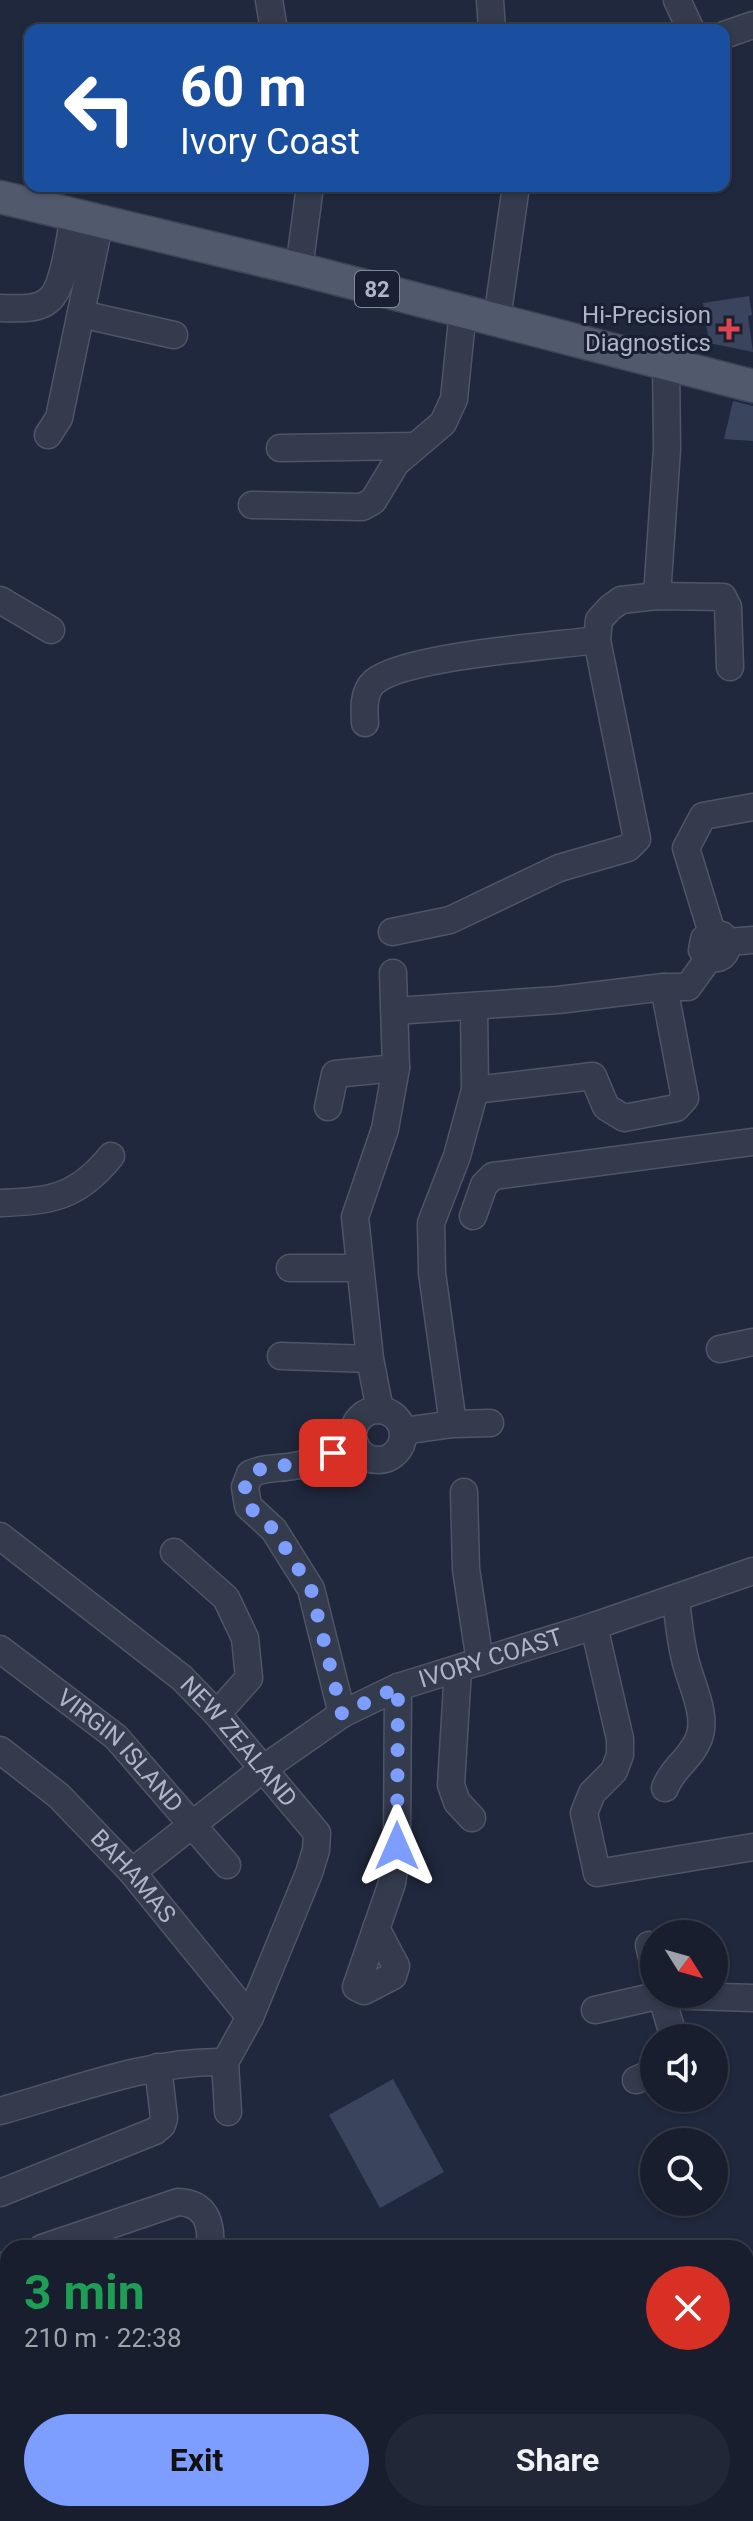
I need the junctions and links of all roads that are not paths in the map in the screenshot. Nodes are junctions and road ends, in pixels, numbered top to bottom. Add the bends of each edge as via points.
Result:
1 (269, 0) edge
2 (490, 0) edge
3 (677, 0) edge
4 (273, 24) edge
5 (492, 24) edge
6 (688, 24) edge
7 (753, 25) edge
8 (730, 33) edge
9 (309, 192) edge
10 (515, 192) edge
11 (0, 197) edge
12 (87, 218) junction
13 (299, 269) junction
14 (0, 308) edge
15 (463, 310) junction
16 (81, 314) junction
17 (497, 319) junction
18 (174, 335) dead end
19 (666, 363) junction
20 (753, 386) edge
21 (48, 435) dead end
22 (415, 446) junction
23 (280, 448) dead end
24 (252, 505) dead end
25 (657, 596) junction
26 (0, 600) edge
27 (51, 630) dead end
28 (597, 640) junction
29 (730, 667) dead end
30 (365, 723) dead end
31 (753, 807) edge
32 (392, 932) dead end
33 (726, 943) edge
34 (393, 973) dead end
35 (664, 987) junction
36 (474, 1007) junction
37 (395, 1011) junction
38 (396, 1068) junction
39 (475, 1090) junction
40 (328, 1107) dead end
41 (753, 1142) edge
42 (111, 1156) dead end
43 (0, 1203) edge
44 (473, 1216) dead end
45 (290, 1268) dead end
46 (359, 1268) junction
47 (753, 1342) edge
48 (720, 1349) dead end
49 (281, 1356) dead end
50 (370, 1359) junction
51 (380, 1410) junction
52 (490, 1423) dead end
53 (453, 1424) junction
54 (403, 1431) junction
55 (355, 1444) junction
56 (464, 1492) dead end
57 (0, 1536) edge
58 (174, 1552) dead end
59 (753, 1571) edge
60 (676, 1598) junction
61 (594, 1626) junction
62 (0, 1649) edge
63 (469, 1666) junction
64 (398, 1687) junction
65 (217, 1714) junction
66 (342, 1714) junction
67 (0, 1750) edge
68 (263, 1769) junction
69 (665, 1788) dead end
70 (472, 1818) dead end
71 (194, 1825) junction
72 (753, 1847) edge
73 (227, 1865) dead end
74 (132, 1872) junction
75 (376, 1928) dead end
76 (728, 1997) edge
77 (753, 1998) edge
78 (640, 1999) edge
79 (595, 2010) dead end
80 (250, 2017) junction
81 (225, 2062) junction
82 (158, 2067) junction
83 (0, 2111) edge
84 (228, 2112) dead end
85 (0, 2193) edge
86 (73, 2240) edge
87 (211, 2240) edge

1 - 4 street
2 - 5 street
3 - 6 street
7 - 8 street
9 - 13 street
10 - 17 street
11 - 12 main road, 82
12 - 13 main road, 82
12 - 14 street via 50,300 28,309
12 - 16 street
13 - 15 main road, 82
15 - 17 main road, 82
15 - 22 street via 454,399 443,423
16 - 18 street
16 - 21 street via 59,418
17 - 19 main road, 82
19 - 20 main road, 82
19 - 25 street via 667,449
22 - 23 street
22 - 24 street via 396,463 373,501 362,507
25 - 28 street via 621,600 610,608 599,620
25 - 29 street via 723,597
26 - 27 street
28 - 30 street via 426,662 394,671 368,691
28 - 32 street via 637,839 628,848 559,868 450,920
31 - 33 street via 703,816 686,848
33 - 35 street via 688,987
34 - 37 street
35 - 36 street
35 - 39 street via 685,1098 676,1108 624,1118 606,1107 593,1076
36 - 37 street
36 - 39 street
37 - 38 street
38 - 40 street via 335,1074
38 - 46 street via 385,1129 355,1217
39 - 53 street via 431,1223 432,1273
41 - 44 street via 493,1176 484,1185
42 - 43 street via 87,1182 52,1200
45 - 46 street
46 - 50 street
47 - 48 street
49 - 50 street
50 - 51 street
51 - 54 street via 396,1417
51 - 55 street via 358,1420
52 - 53 street
53 - 54 street
54 - 55 street via 400,1448 389,1458 372,1460
55 - 66 street via 312,1462 263,1468 250,1474 245,1487 248,1506 274,1530 311,1589
56 - 63 street
57 - 65 street, NEW ZEALAND via 182,1678
58 - 65 street via 226,1598 245,1638 249,1678
59 - 60 street, IVORY COAST
60 - 61 street, IVORY COAST
60 - 69 street via 701,1717 700,1736
61 - 63 street, IVORY COAST
61 - 72 street via 620,1739 614,1771 592,1793 584,1813 597,1873
62 - 71 street, VIRGIN ISLAND via 116,1737
63 - 64 street, IVORY COAST
63 - 70 street via 451,1785 457,1802
64 - 66 street, IVORY COAST
64 - 75 street via 397,1846 392,1883
65 - 68 street, NEW ZEALAND
66 - 68 street, IVORY COAST
67 - 74 street, BAHAMAS via 59,1796
68 - 71 street, IVORY COAST
68 - 80 street, NEW ZEALAND via 317,1833 309,1873
71 - 73 street, VIRGIN ISLAND
71 - 74 street, IVORY COAST
74 - 80 street, BAHAMAS
76 - 77 street
78 - 79 street
80 - 81 street
81 - 82 street
81 - 84 street
82 - 83 street
82 - 85 street via 164,2118 155,2131
86 - 87 street via 178,2202 193,2202 202,2209

